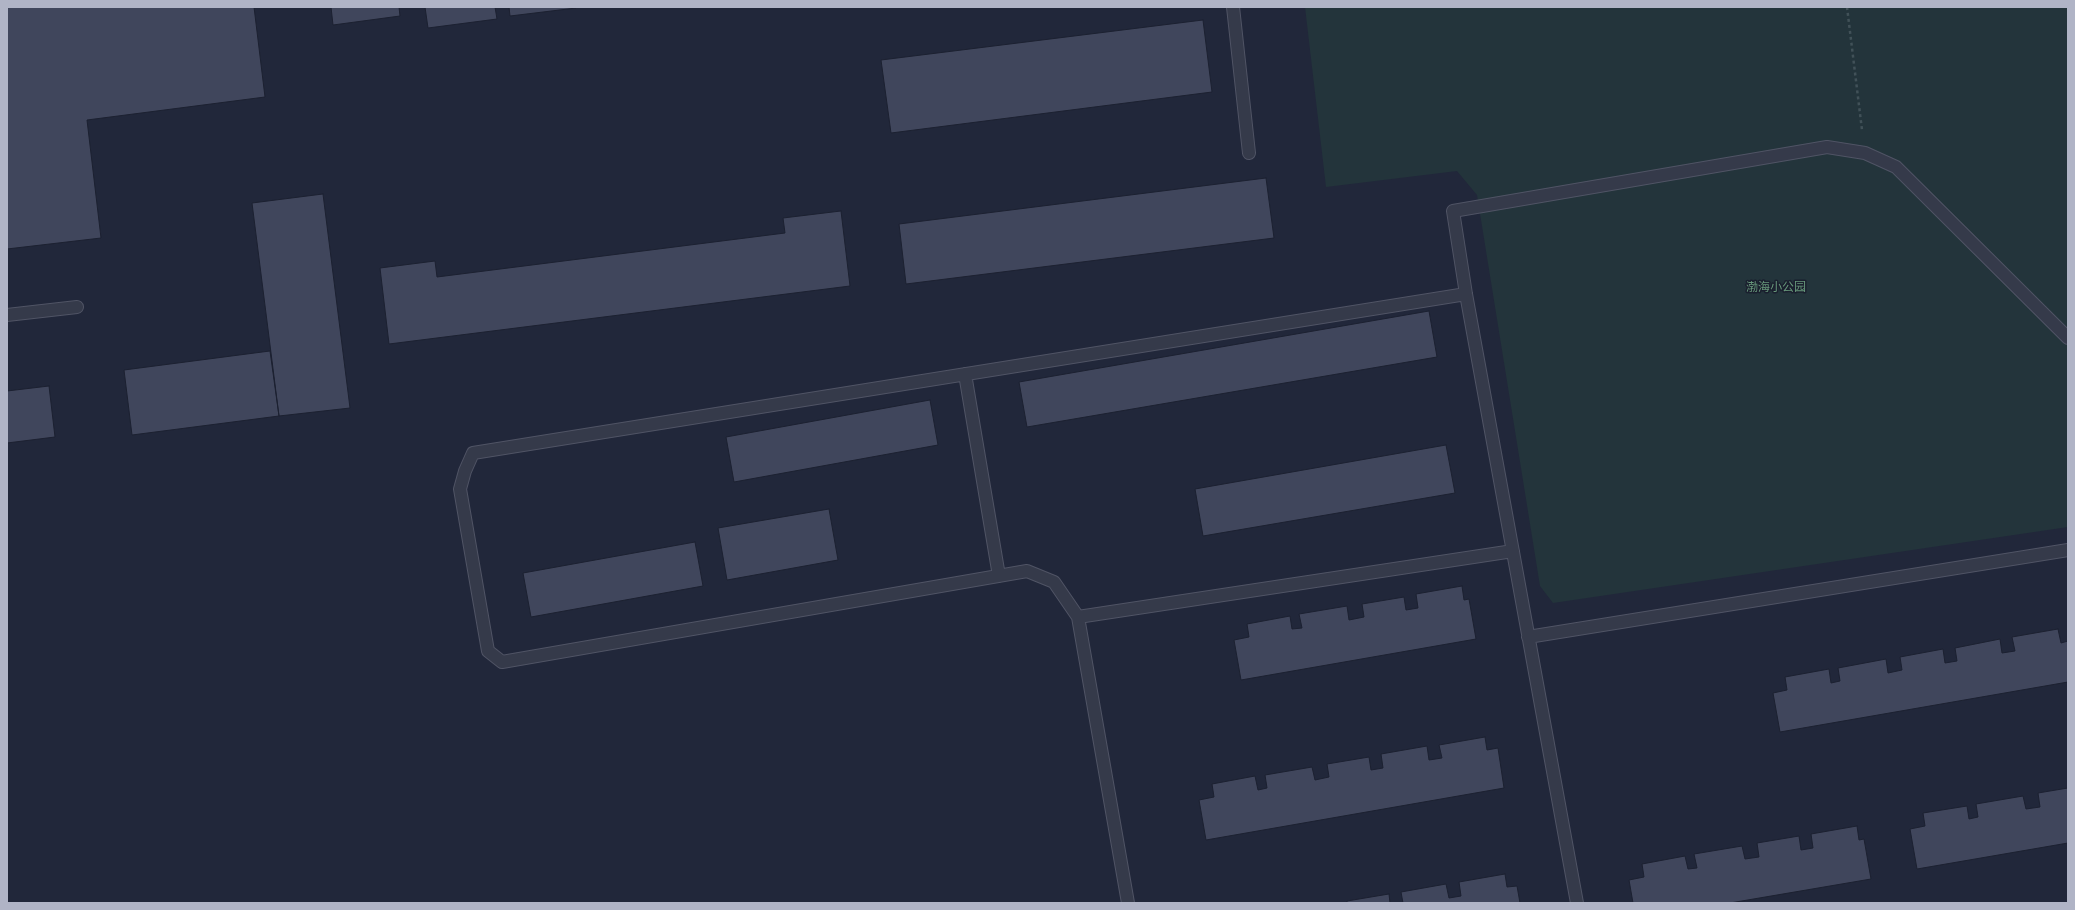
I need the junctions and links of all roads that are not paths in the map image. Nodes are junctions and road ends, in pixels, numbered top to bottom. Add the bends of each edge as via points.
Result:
1 (1233, 7) edge
2 (1249, 153) dead end
3 (1466, 294) junction
4 (77, 307) dead end
5 (7, 315) edge
6 (2068, 338) edge
7 (965, 374) junction
8 (2068, 550) edge
9 (1512, 551) junction
10 (999, 576) junction
11 (1078, 617) junction
12 (1528, 637) junction
13 (1128, 903) edge
14 (1577, 903) edge

1 - 2 lane
3 - 6 lane via 1453,210 1827,147 1865,153 1896,167
3 - 7 lane
3 - 9 lane
4 - 5 lane
7 - 10 lane
7 - 10 lane via 473,453 460,489 488,651 502,662
8 - 12 lane
9 - 11 lane
9 - 12 lane
10 - 11 lane via 1027,571 1054,582
11 - 13 lane
12 - 14 lane

